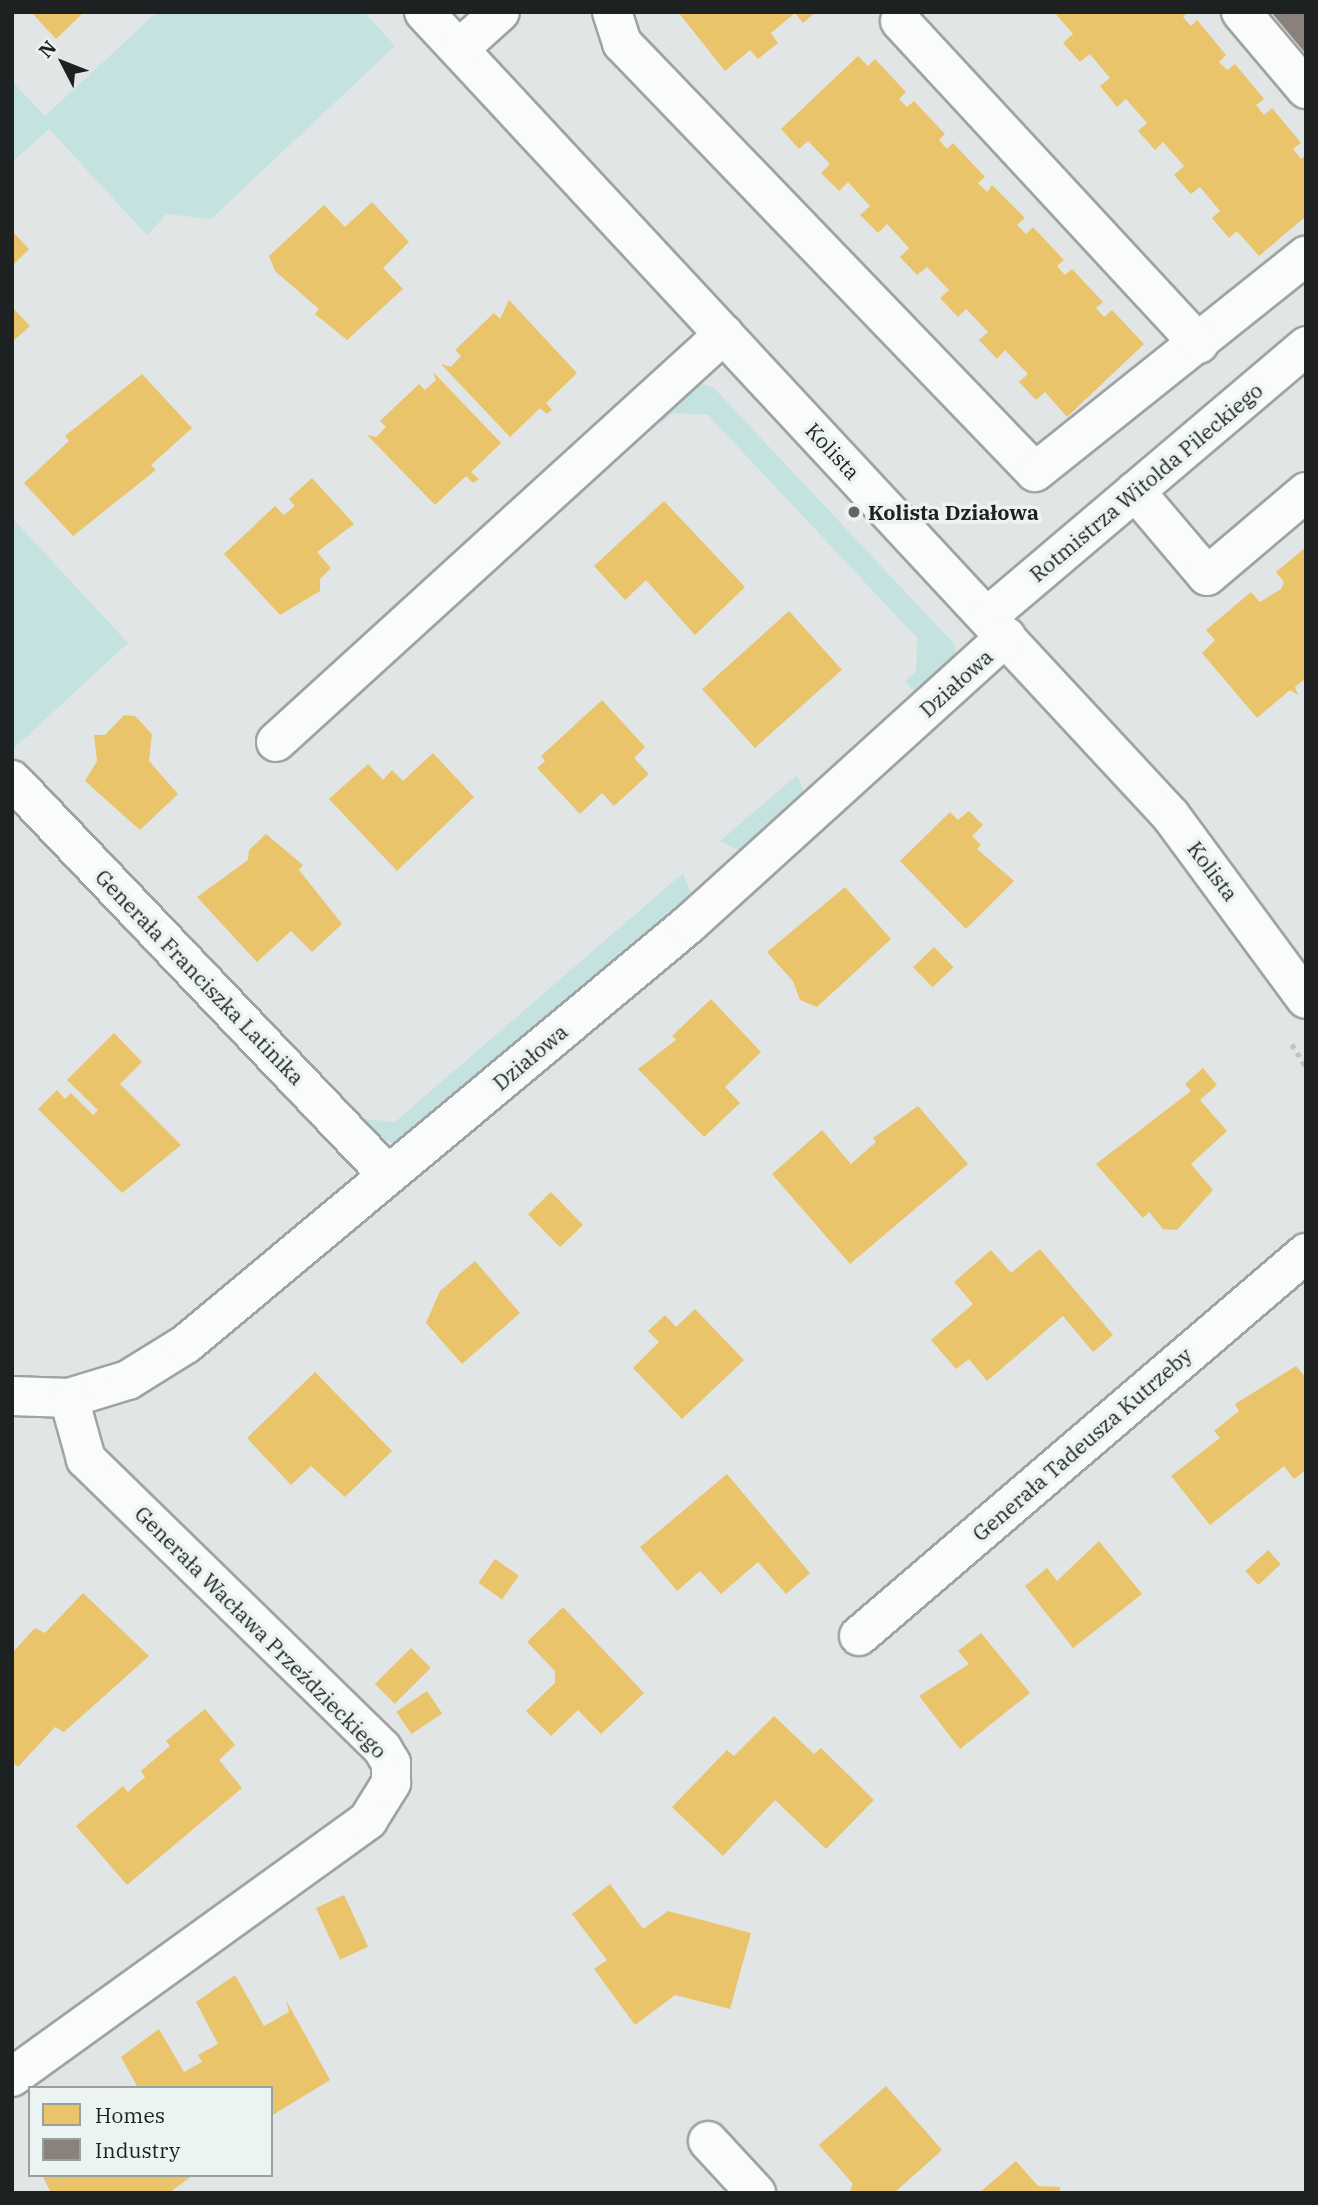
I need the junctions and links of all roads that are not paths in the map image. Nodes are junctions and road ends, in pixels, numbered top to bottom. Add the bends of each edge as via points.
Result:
1 (424, 12) edge
2 (500, 12) edge
3 (612, 12) edge
4 (1241, 12) edge
5 (900, 21) dead end
6 (459, 49) junction
7 (1306, 89) edge
8 (1306, 256) edge
9 (724, 334) junction
10 (1199, 344) junction
11 (1306, 346) edge
12 (1135, 491) junction
13 (1306, 492) edge
14 (996, 627) junction
15 (276, 743) dead end
16 (12, 779) edge
17 (1306, 999) edge
18 (388, 1175) junction
19 (1306, 1253) edge
20 (12, 1396) edge
21 (69, 1398) junction
22 (859, 1636) dead end
23 (12, 2077) edge
24 (708, 2141) dead end
25 (756, 2193) edge

1 - 6 street, Kolista
2 - 6 street
3 - 10 street via 622,43 1035,472
4 - 7 street
5 - 10 street
6 - 9 street, Kolista
8 - 10 street
9 - 14 street, Kolista
9 - 15 street
11 - 12 street, Rotmistrza Witolda Pileckiego
12 - 13 street via 1207,576
12 - 14 street, Rotmistrza Witolda Pileckiego
14 - 17 street, Kolista via 1171,816
14 - 18 street, Działowa via 689,924
16 - 18 street, Generała Franciszka Latinika
18 - 21 street, Działowa via 186,1344 128,1380
19 - 22 street, Generała Tadeusza Kutrzeby
20 - 21 street, Działowa
21 - 23 street, Generała Wacława Przeździeckiego via 86,1459 382,1748 391,1763 391,1783 368,1820
24 - 25 street

